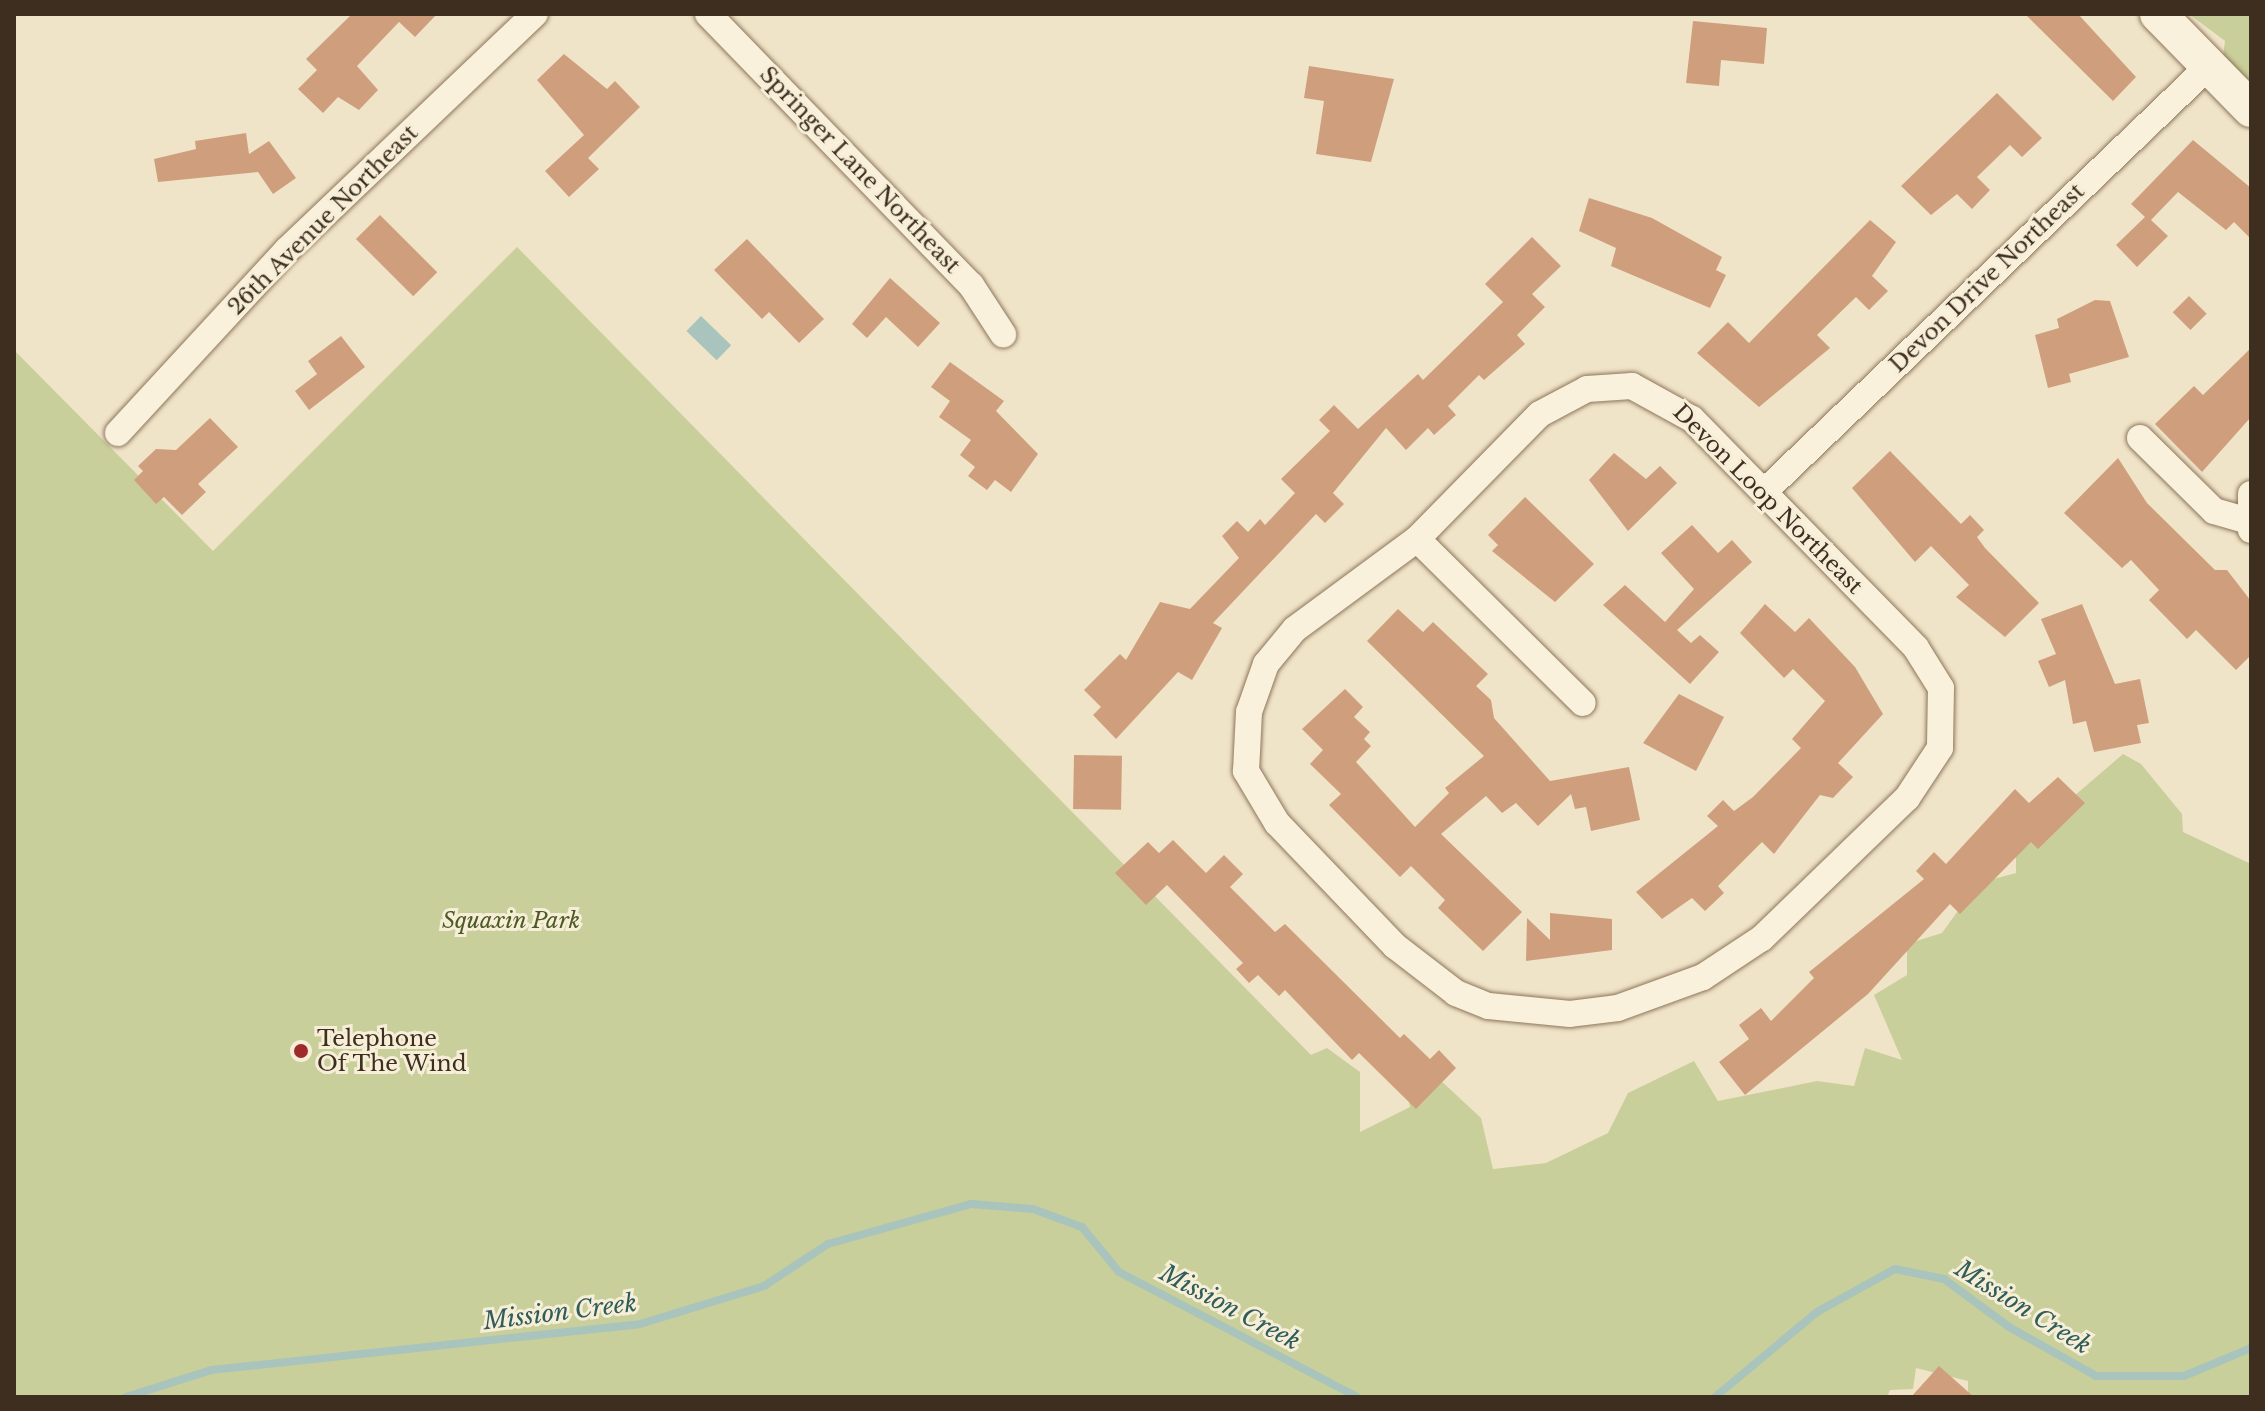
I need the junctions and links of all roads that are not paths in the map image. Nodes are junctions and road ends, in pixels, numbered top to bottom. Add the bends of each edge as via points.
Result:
1 (535, 14) edge
2 (708, 14) edge
3 (2158, 14) edge
4 (2209, 66) junction
5 (2251, 109) edge
6 (1003, 334) dead end
7 (118, 433) dead end
8 (2140, 438) dead end
9 (1765, 491) junction
10 (2251, 494) edge
11 (2250, 525) edge
12 (1417, 539) junction
13 (1583, 703) dead end

1 - 7 street, 26th Avenue Northeast via 287,250
2 - 6 street, Springer Lane Northeast via 971,285
3 - 4 street
4 - 5 street
4 - 9 street, Devon Drive Northeast
8 - 11 street via 2214,511
9 - 12 street, Devon Loop Northeast via 1672,403 1632,386 1587,389 1540,414
9 - 12 street, Devon Loop Northeast via 1931,669 1944,707 1940,748 1907,798 1762,938 1662,995 1582,1013 1488,1006 1426,972 1296,846 1246,771 1249,712 1266,664 1295,629
10 - 11 street
12 - 13 street

